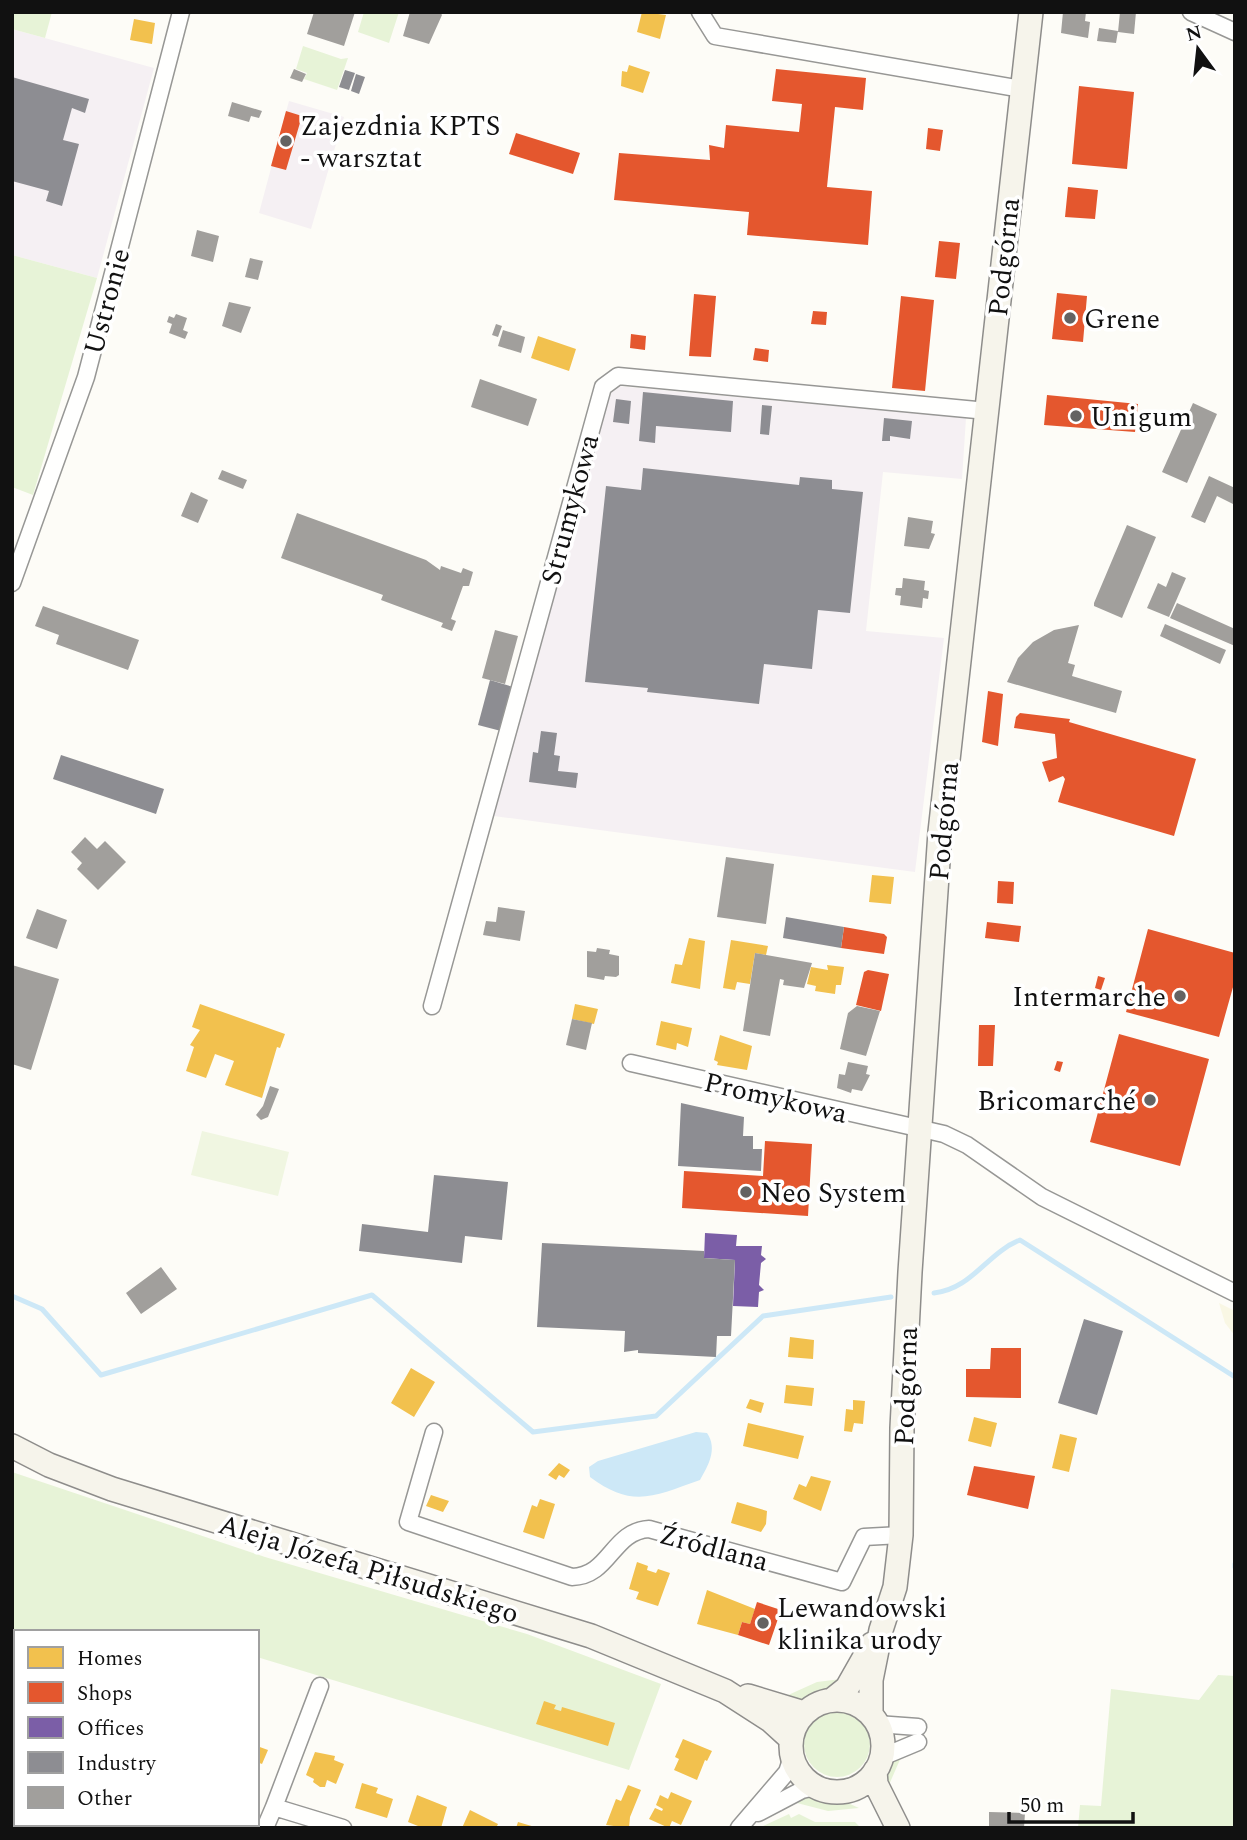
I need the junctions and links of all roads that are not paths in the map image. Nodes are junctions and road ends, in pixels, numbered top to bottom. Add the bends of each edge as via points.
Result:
1 (181, 12) edge
2 (699, 12) edge
3 (1031, 12) edge
4 (1191, 12) edge
5 (1235, 33) edge
6 (1021, 89) junction
7 (987, 411) junction
8 (12, 583) edge
9 (432, 1006) dead end
10 (631, 1063) dead end
11 (922, 1130) junction
12 (1235, 1293) edge
13 (434, 1432) dead end
14 (12, 1446) edge
15 (901, 1535) junction
16 (881, 1630) junction
17 (320, 1686) dead end
18 (725, 1691) junction
19 (832, 1700) junction
20 (804, 1713) junction
21 (874, 1720) junction
22 (791, 1748) junction
23 (878, 1764) junction
24 (815, 1787) junction
25 (845, 1791) junction
26 (274, 1807) junction
27 (743, 1824) edge
28 (265, 1828) edge
29 (343, 1828) edge
30 (881, 1828) edge
31 (898, 1828) edge

1 - 8 street, Ustronie via 86,377
2 - 6 street via 715,36
3 - 6 main road, Podgórna
4 - 5 street
6 - 7 main road, Podgórna
7 - 9 street, Strumykowa via 618,376 603,387
7 - 11 main road, Podgórna via 940,832
10 - 11 street, Promykowa
11 - 12 street, Promykowa via 967,1145 1042,1197
11 - 15 main road, Podgórna via 902,1428
13 - 15 street, Źródlana via 408,1522 572,1577 592,1574 623,1538 649,1529 842,1583 864,1537
14 - 18 main road, Aleja Józefa Piłsudskiego via 112,1489 591,1636
15 - 16 main road, Podgórna via 895,1587
16 - 19 main road, Podgórna via 847,1688
16 - 21 main road, Podgórna via 870,1689
17 - 26 street
18 - 20 main road, Aleja Józefa Piłsudskiego
18 - 22 main road, Aleja Józefa Piłsudskiego via 770,1720
19 - 20 main road
19 - 21 main road via 853,1703
20 - 22 main road
21 - 23 main road via 881,1735
21 - 23 street via 918,1735
22 - 24 main road via 800,1774
22 - 27 street via 787,1772
23 - 25 main road via 864,1783
23 - 31 main road via 876,1784
24 - 25 main road
24 - 27 street
25 - 30 main road via 860,1798
26 - 28 street
26 - 29 street

